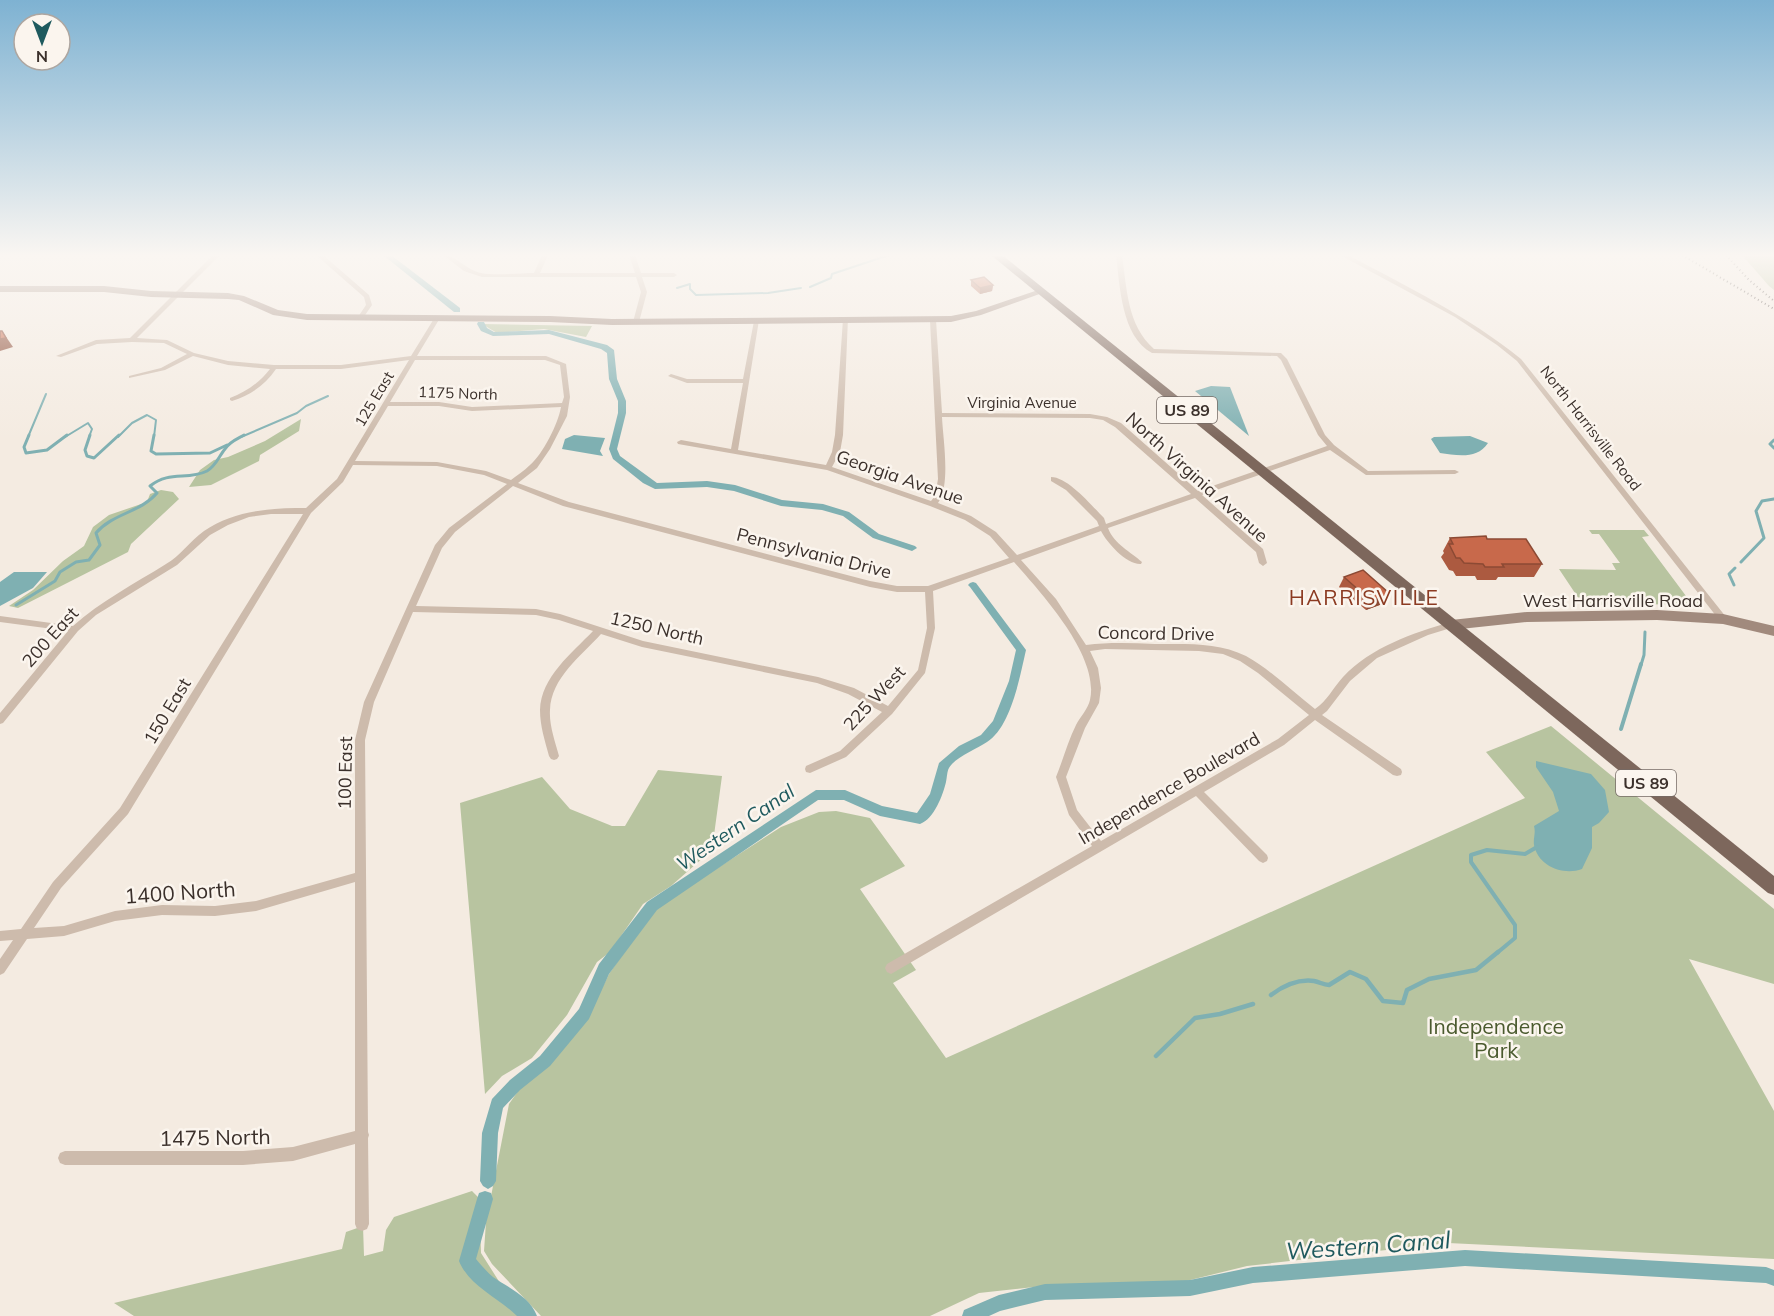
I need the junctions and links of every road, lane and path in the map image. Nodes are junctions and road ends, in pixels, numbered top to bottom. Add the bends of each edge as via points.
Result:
1 (156, 316) edge
2 (319, 316) edge
3 (638, 316) edge
4 (966, 316) edge
5 (1071, 316) edge
6 (1131, 316) edge
7 (1457, 316) edge
8 (361, 317) joint
9 (437, 318) junction
10 (846, 319) junction
11 (933, 320) junction
12 (757, 321) junction
13 (636, 322) junction
14 (132, 340) junction
15 (192, 354) junction
16 (59, 356) dead end
17 (414, 357) junction
18 (274, 368) junction
19 (671, 376) dead end
20 (131, 377) dead end
21 (746, 381) junction
22 (232, 399) dead end
23 (386, 404) junction
24 (565, 405) junction
25 (938, 415) junction
26 (1105, 418) joint
27 (681, 442) dead end
28 (1331, 447) junction
29 (734, 450) junction
30 (351, 463) junction
31 (828, 468) junction
32 (1262, 471) junction
33 (1455, 472) dead end
34 (1054, 479) dead end
35 (514, 483) junction
36 (1197, 494) junction
37 (933, 504) junction
38 (308, 511) junction
39 (1104, 528) junction
40 (1017, 559) junction
41 (1138, 562) dead end
42 (1263, 563) dead end
43 (929, 589) junction
44 (411, 609) junction
45 (0, 619) edge
46 (1723, 619) junction
47 (1451, 625) junction
48 (75, 629) junction
49 (1774, 631) edge
50 (598, 632) junction
51 (1084, 649) junction
52 (889, 711) junction
53 (1315, 715) junction
54 (0, 720) edge
55 (554, 756) dead end
56 (810, 769) dead end
57 (1397, 771) dead end
58 (1197, 791) junction
59 (1099, 847) junction
60 (1263, 858) dead end
61 (361, 876) junction
62 (1774, 887) edge
63 (21, 935) junction
64 (0, 936) edge
65 (891, 968) dead end
66 (0, 969) edge
67 (363, 1135) junction
68 (65, 1158) dead end
69 (362, 1224) dead end

1 - 14 street
2 - 8 street
3 - 13 street
4 - 11 street
5 - 32 main road, US 89
6 - 28 street via 1142,342 1157,353 1279,354
7 - 46 street, North Harrisville Road via 1519,360
8 - 9 street
9 - 13 street
9 - 17 street, 125 East
10 - 11 street
10 - 12 street
10 - 31 street via 839,435
11 - 25 street
12 - 13 street
12 - 21 street
14 - 15 street via 165,341
14 - 16 street via 96,342
15 - 18 street
15 - 20 street via 163,369
17 - 18 street via 340,367
17 - 23 street, 125 East
17 - 24 street, 100 East via 546,357 563,364
18 - 22 street via 259,387
19 - 21 street via 687,381
21 - 29 street
23 - 24 street, 1175 North via 439,404 472,409
23 - 30 street, 125 East
24 - 35 street, 100 East via 546,449
25 - 26 street, Virginia Avenue
25 - 37 street via 942,486
26 - 36 street, North Virginia Avenue
27 - 29 street, Georgia Avenue
28 - 32 street
28 - 33 street via 1366,473
29 - 31 street, Georgia Avenue
30 - 35 street, Pennsylvania Drive via 437,464 486,473
30 - 38 street, 150 East via 340,480
31 - 37 street, Georgia Avenue
32 - 36 street, Pennsylvania Drive
32 - 47 main road, US 89
34 - 39 street via 1069,488 1101,520
35 - 43 street, Pennsylvania Drive via 566,504 870,584
35 - 44 street, 100 East via 452,530 438,548
36 - 39 street, Pennsylvania Drive
36 - 42 street, North Virginia Avenue via 1260,551
37 - 40 street, Georgia Avenue via 968,518 993,534
38 - 48 street, 200 East via 271,511 225,523 207,533 174,563 93,613
38 - 63 street, 150 East via 124,811 57,885
39 - 40 street, Pennsylvania Drive
39 - 41 street via 1128,557
40 - 43 street, Pennsylvania Drive
40 - 51 street, Georgia Avenue via 1053,601
43 - 52 street, 225 West via 931,628 922,670
44 - 50 street, 1250 North via 536,612
44 - 61 street, 100 East via 369,702 360,740
45 - 48 street
46 - 47 street, West Harrisville Road via 1633,615
46 - 49 street, West Harrisville Road
47 - 53 street, Independence Boulevard via 1374,657 1347,679
47 - 62 main road, US 89
48 - 54 street, 200 East
50 - 52 street, 1250 North via 818,680 851,691
50 - 55 street via 558,677 549,693 545,710
51 - 53 street, Concord Drive via 1117,646 1224,651 1261,671
51 - 59 street, Georgia Avenue via 1093,668 1094,703 1080,727 1062,777 1072,813
52 - 56 street, 225 West via 843,754
53 - 57 street, Concord Drive
53 - 58 street, Independence Boulevard via 1281,742
58 - 59 street, Independence Boulevard
58 - 60 street
59 - 65 street, Independence Boulevard
61 - 63 street, 1400 North via 256,906 215,911 162,910 115,916 64,931
61 - 67 street, 100 East
63 - 64 street, 1400 North
63 - 66 street, 150 East
67 - 68 street, 1475 North via 293,1154 243,1158
67 - 69 street, 100 East

